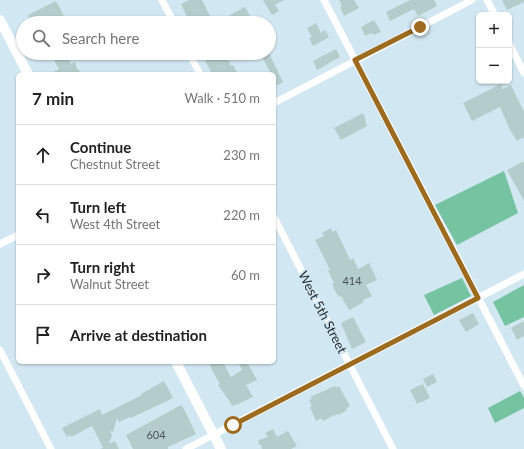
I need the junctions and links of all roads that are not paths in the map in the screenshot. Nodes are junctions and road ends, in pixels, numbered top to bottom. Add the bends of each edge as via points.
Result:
1 (162, 0) edge
2 (324, 0) edge
3 (472, 0) edge
4 (487, 0) edge
5 (493, 12) edge
6 (170, 16) edge
7 (0, 20) edge
8 (512, 48) edge
9 (16, 51) edge
10 (21, 60) edge
11 (193, 60) edge
12 (355, 60) junction
13 (27, 72) edge
14 (199, 72) edge
15 (524, 73) edge
16 (276, 102) edge
17 (276, 221) edge
18 (16, 236) edge
19 (0, 244) edge
20 (524, 274) edge
21 (478, 298) junction
22 (0, 350) edge
23 (177, 364) edge
24 (350, 364) junction
25 (524, 386) edge
26 (213, 434) junction
27 (51, 449) edge
28 (186, 449) edge
29 (221, 449) edge
30 (393, 449) edge

1 - 6 street
2 - 12 street
3 - 12 street
4 - 5 street
7 - 9 main road
8 - 15 street
10 - 13 main road
11 - 14 street
12 - 16 street
12 - 21 street
17 - 24 street, West 5th Street
18 - 19 street
20 - 21 street
21 - 24 street
21 - 25 street
22 - 27 street
23 - 26 main road
24 - 26 street
24 - 30 street, West 5th Street
26 - 28 street
26 - 29 main road

